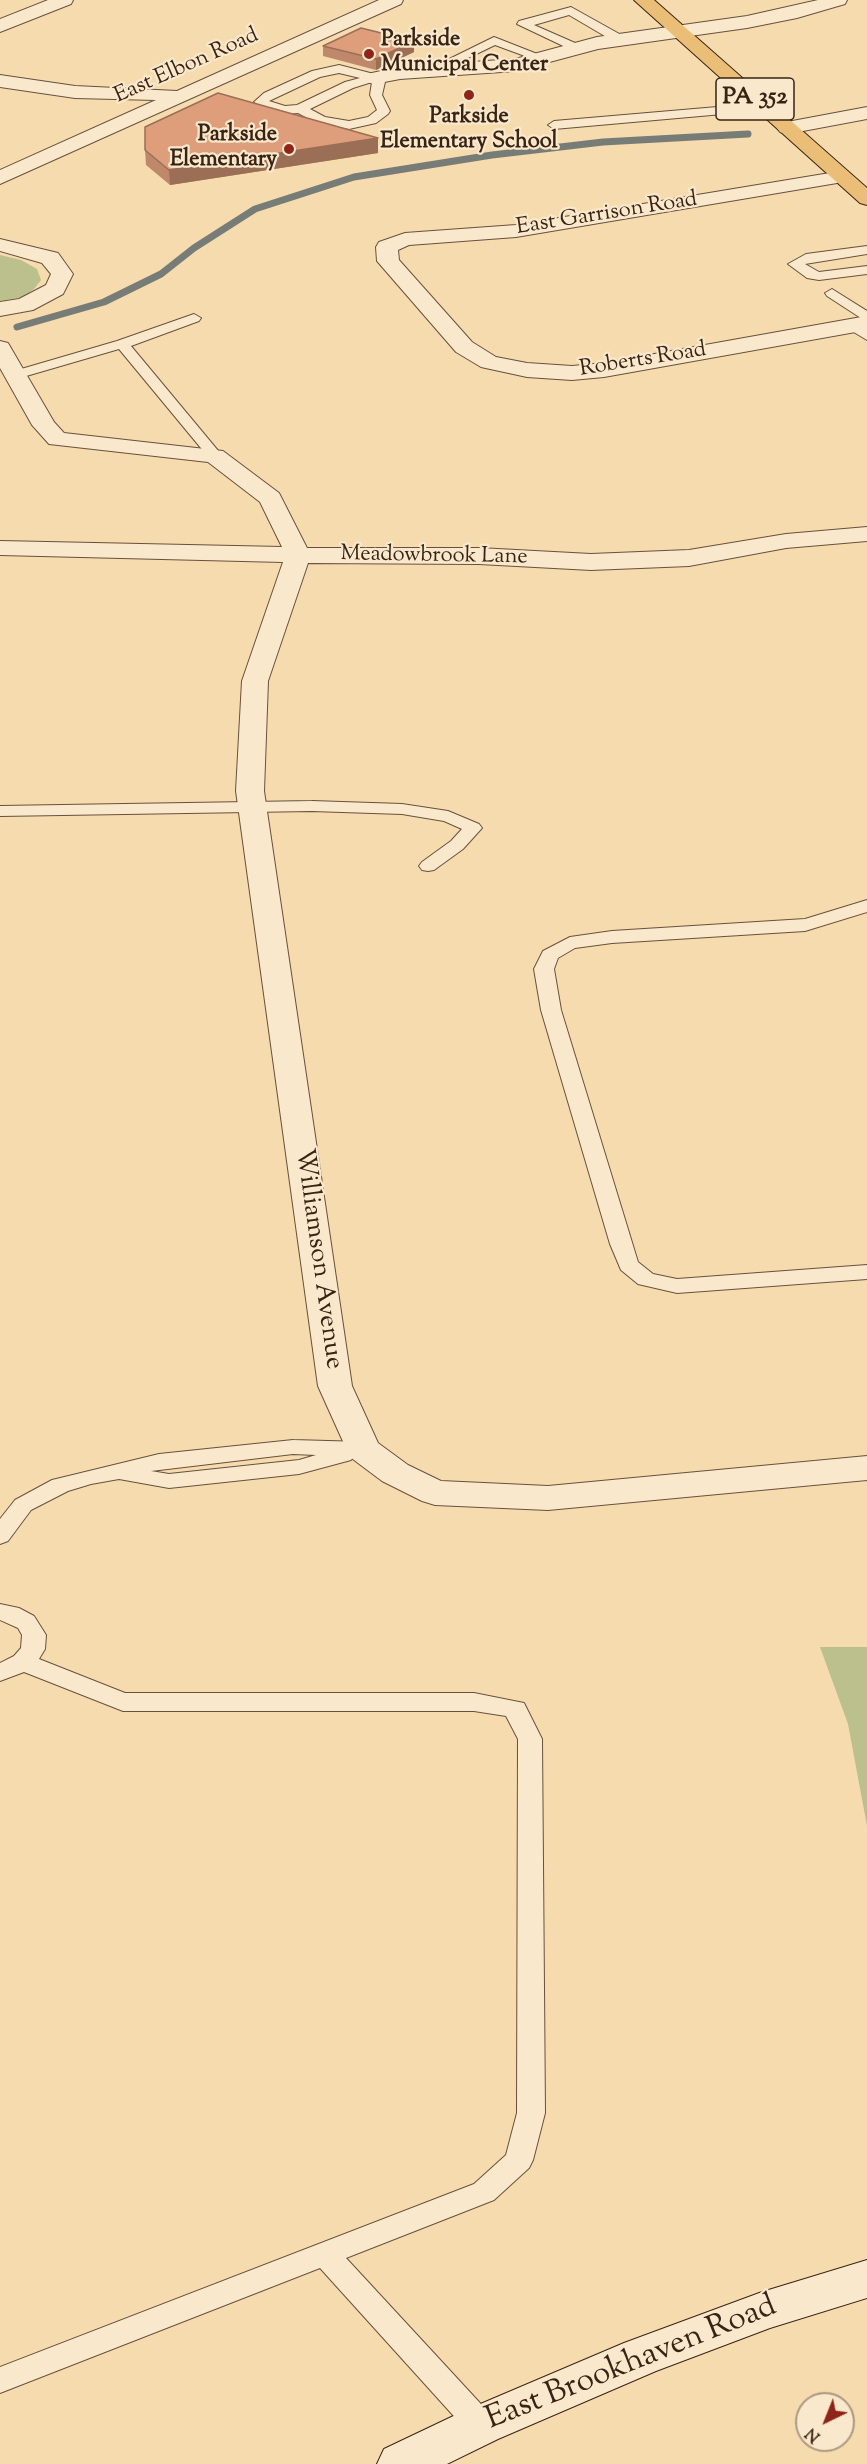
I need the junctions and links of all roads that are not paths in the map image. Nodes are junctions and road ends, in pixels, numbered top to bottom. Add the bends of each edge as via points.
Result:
1 (63, 0) edge
2 (394, 0) edge
3 (643, 0) edge
4 (838, 0) edge
5 (0, 26) edge
6 (678, 30) junction
7 (619, 39) junction
8 (578, 49) junction
9 (544, 59) junction
10 (434, 70) junction
11 (374, 78) junction
12 (0, 81) edge
13 (182, 95) junction
14 (764, 107) junction
15 (300, 109) junction
16 (867, 113) edge
17 (554, 125) dead end
18 (787, 128) junction
19 (842, 177) junction
20 (0, 178) edge
21 (867, 199) edge
22 (0, 244) edge
23 (867, 250) edge
24 (388, 261) joint
25 (867, 270) edge
26 (832, 293) dead end
27 (0, 309) edge
28 (195, 318) dead end
29 (863, 325) edge
30 (122, 344) junction
31 (0, 348) edge
32 (16, 375) junction
33 (215, 456) junction
34 (867, 534) edge
35 (0, 548) edge
36 (298, 555) junction
37 (252, 808) junction
38 (0, 811) edge
39 (428, 866) dead end
40 (867, 906) edge
41 (867, 1272) edge
42 (363, 1449) junction
43 (867, 1468) edge
44 (0, 1536) edge
45 (0, 1612) edge
46 (12, 1668) edge
47 (325, 2254) junction
48 (867, 2279) edge
49 (0, 2380) edge
50 (481, 2425) junction
51 (401, 2464) edge

1 - 5 street
2 - 13 street, East Elbon Road
3 - 6 main road, PA 352
4 - 6 street via 786,14
6 - 7 street
6 - 14 main road, PA 352
7 - 8 street
7 - 8 lane via 571,11 523,24
8 - 9 street
9 - 10 street via 492,68
9 - 10 lane via 494,41
10 - 11 street
11 - 15 lane
11 - 15 lane via 379,82 376,95 384,111 372,120 338,124
11 - 15 lane via 339,69 325,71 260,102 285,110
12 - 13 street via 75,92
13 - 20 street, East Elbon Road
14 - 17 lane
14 - 18 main road, PA 352
16 - 18 street
18 - 19 main road, PA 352
19 - 21 main road, PA 352
19 - 24 street, East Garrison Road via 516,231 405,239 387,247
22 - 27 street via 50,258 62,274 55,289 25,305
23 - 25 lane via 806,258 795,264 819,276
24 - 29 street, Roberts Road via 464,347 489,362 527,370 604,370
26 - 29 lane
28 - 30 lane
30 - 32 lane
30 - 33 lane
31 - 32 street
32 - 33 street via 57,439
33 - 36 street via 270,498
34 - 36 street, Meadowbrook Lane via 689,558 591,562 479,556
35 - 36 street, Meadowbrook Lane
36 - 37 street, Williamson Avenue via 255,681
37 - 38 lane
37 - 39 lane via 402,809 448,816 473,828 458,845
37 - 42 street, Williamson Avenue via 335,1386
40 - 41 lane via 805,925 570,943 550,955 544,969 551,1010 629,1265 646,1279 677,1286
42 - 43 street, Williamson Avenue via 395,1473 435,1493 548,1498
42 - 44 lane via 299,1467 169,1481 119,1472 60,1485 23,1505
45 - 46 lane via 26,1622 34,1635 33,1649
46 - 47 lane via 123,1702 474,1702 515,1709 530,1739 531,2113 519,2160 484,2192
47 - 49 lane
47 - 50 lane
48 - 50 street, East Brookhaven Road via 762,2311
50 - 51 street, East Brookhaven Road

